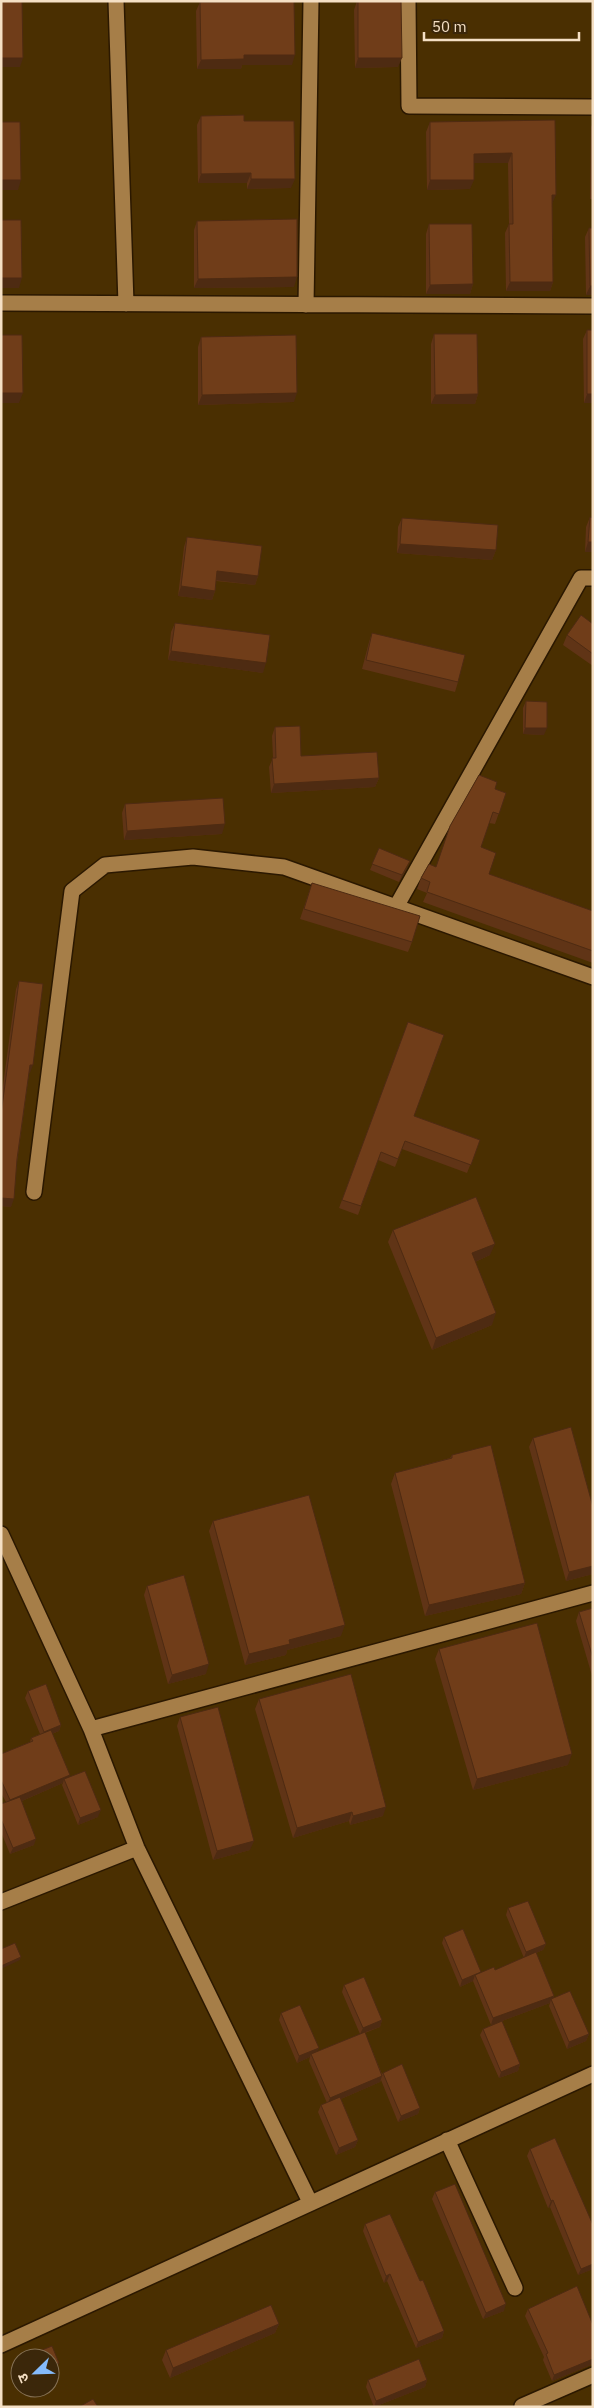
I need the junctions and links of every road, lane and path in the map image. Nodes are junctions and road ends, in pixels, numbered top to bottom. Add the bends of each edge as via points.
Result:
1 (116, 1) edge
2 (311, 1) edge
3 (408, 1) edge
4 (593, 107) edge
5 (1, 304) edge
6 (126, 304) junction
7 (306, 305) junction
8 (593, 306) edge
9 (593, 578) edge
10 (396, 907) junction
11 (593, 977) edge
12 (34, 1192) dead end
13 (1, 1534) edge
14 (593, 1593) edge
15 (91, 1729) junction
16 (136, 1848) junction
17 (1, 1902) edge
18 (593, 2074) edge
19 (447, 2140) junction
20 (310, 2202) junction
21 (515, 2288) dead end
22 (1, 2346) edge
23 (593, 2375) edge
24 (522, 2406) edge

1 - 6 street
2 - 7 street
3 - 4 street via 409,106
5 - 6 street
6 - 7 street
7 - 8 street
9 - 10 street via 581,578
10 - 11 street
10 - 12 street via 284,868 193,857 105,865 72,892
13 - 15 street
14 - 15 street
15 - 16 street
16 - 17 street
16 - 20 street
18 - 19 street
19 - 20 street
19 - 21 street
20 - 22 street
23 - 24 street

